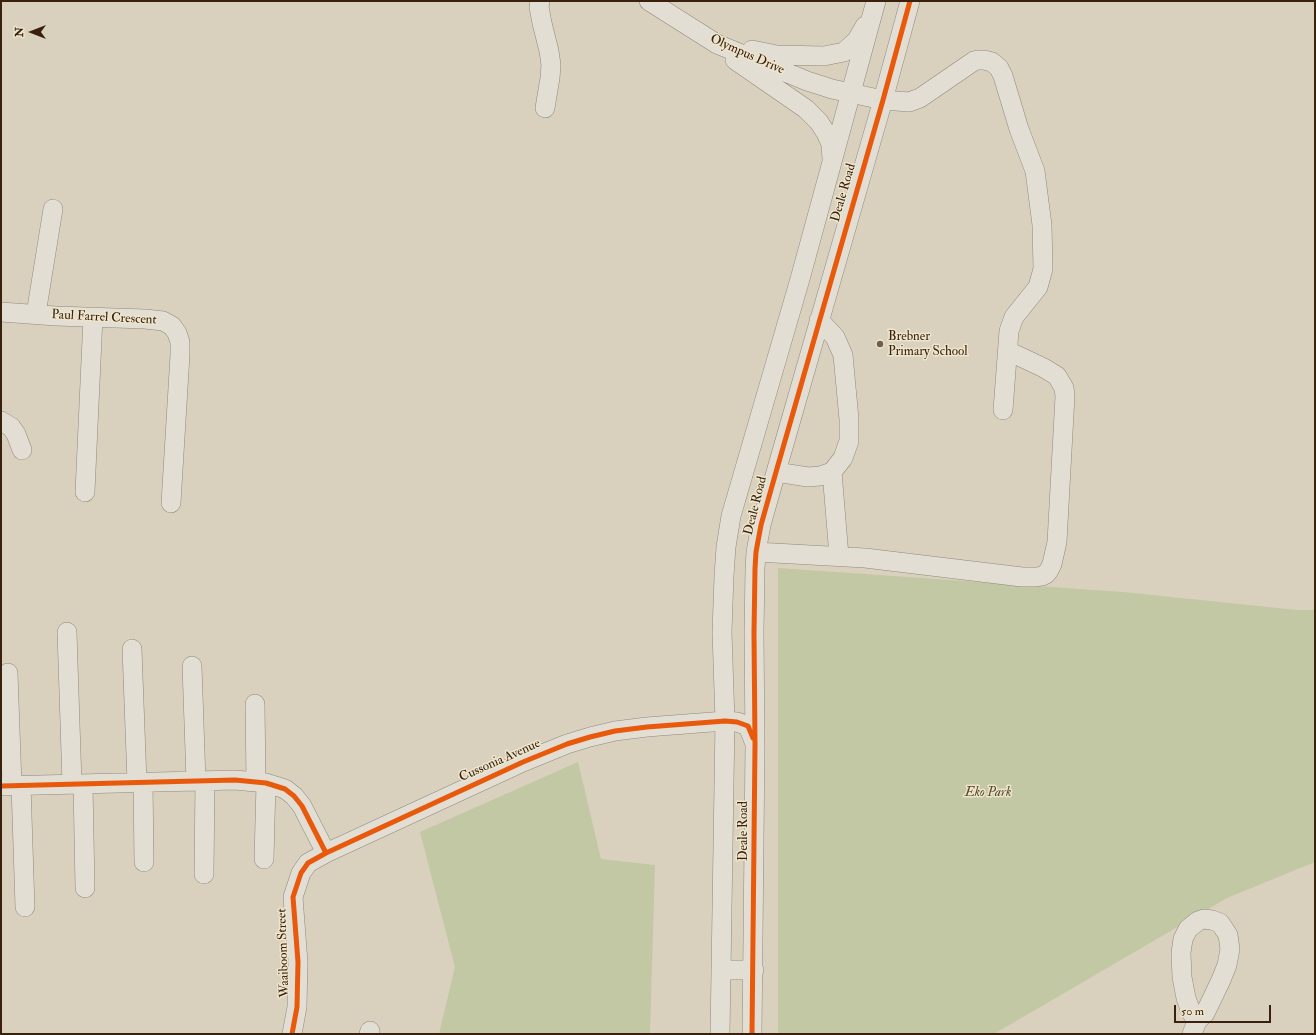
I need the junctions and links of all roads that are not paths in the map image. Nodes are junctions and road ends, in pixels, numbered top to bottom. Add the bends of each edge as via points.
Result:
1 (540, 1) edge
2 (649, 1) edge
3 (910, 1) edge
4 (875, 5) edge
5 (717, 44) junction
6 (852, 93) junction
7 (883, 100) junction
8 (545, 108) dead end
9 (821, 205) junction
10 (53, 209) dead end
11 (1, 312) edge
12 (36, 314) junction
13 (93, 317) junction
14 (819, 320) junction
15 (1008, 351) junction
16 (770, 382) junction
17 (800, 388) junction
18 (1003, 410) dead end
19 (1, 421) edge
20 (22, 450) dead end
21 (776, 472) junction
22 (832, 472) junction
23 (85, 492) dead end
24 (171, 503) dead end
25 (756, 552) junction
26 (839, 556) junction
27 (67, 632) dead end
28 (132, 649) dead end
29 (192, 666) dead end
30 (8, 673) dead end
31 (755, 680) junction
32 (255, 704) dead end
33 (725, 721) junction
34 (756, 745) junction
35 (200, 781) junction
36 (140, 782) junction
37 (261, 782) junction
38 (78, 784) junction
39 (11, 785) edge
40 (326, 853) junction
41 (264, 859) dead end
42 (144, 862) dead end
43 (301, 873) joint
44 (204, 874) dead end
45 (85, 888) dead end
46 (25, 907) dead end
47 (722, 970) junction
48 (754, 970) junction
49 (1195, 1027) edge
50 (292, 1034) edge
51 (720, 1034) edge
52 (752, 1034) edge

1 - 8 street via 539,7 551,65
2 - 5 street, Olympus Drive
3 - 7 street, Deale Road
4 - 5 street via 857,40 844,52 824,56 777,55
4 - 6 street, Deale Road
5 - 6 street, Olympus Drive via 807,81
5 - 9 street via 746,68 806,109 819,122 831,144 832,159
6 - 7 street, Olympus Drive
6 - 9 street, Deale Road
7 - 14 street, Deale Road
7 - 15 street, Olympus Drive via 909,102 920,98 978,60 992,62 1003,76 1035,171 1044,269 1038,287 1014,317 1009,331
9 - 16 street, Deale Road
10 - 12 street
11 - 12 street, Paul Farrel Crescent
12 - 13 street, Paul Farrel Crescent
13 - 23 street
13 - 24 street, Paul Farrel Crescent via 162,321 172,326 177,333 180,355
14 - 17 street, Deale Road
14 - 22 street via 838,343 843,355 846,381 848,441 843,458
15 - 18 street, Olympus Drive
15 - 26 street via 1057,376 1064,388 1057,542 1049,570 1042,576 1022,577
16 - 17 street
16 - 33 street, Deale Road via 731,516 726,547 722,632
17 - 21 street, Deale Road
19 - 20 street via 11,427
21 - 22 street via 808,477
21 - 25 street, Deale Road
22 - 26 street
25 - 26 street
25 - 31 street, Deale Road
27 - 38 street
28 - 36 street
29 - 35 street
30 - 39 street
31 - 33 street via 743,704
31 - 34 street, Deale Road
32 - 37 street
33 - 34 street, Cussonia Avenue via 748,726
33 - 40 street, Cussonia Avenue via 615,731 567,744
33 - 47 street, Deale Road
34 - 48 street, Deale Road
35 - 36 street
35 - 37 street
35 - 44 street
36 - 38 street
36 - 42 street
37 - 40 street via 285,789 294,796 302,806
37 - 41 street
38 - 39 street
38 - 45 street
39 - 46 street
40 - 43 street, Cussonia Avenue via 308,863
43 - 50 street, Waaiboom Street via 293,897 298,962 297,1007
47 - 48 street
47 - 51 street, Deale Road
48 - 52 street, Deale Road
49 - 49 street via 1221,980 1230,949 1228,935 1220,923 1204,919 1188,929 1181,953 1182,977

